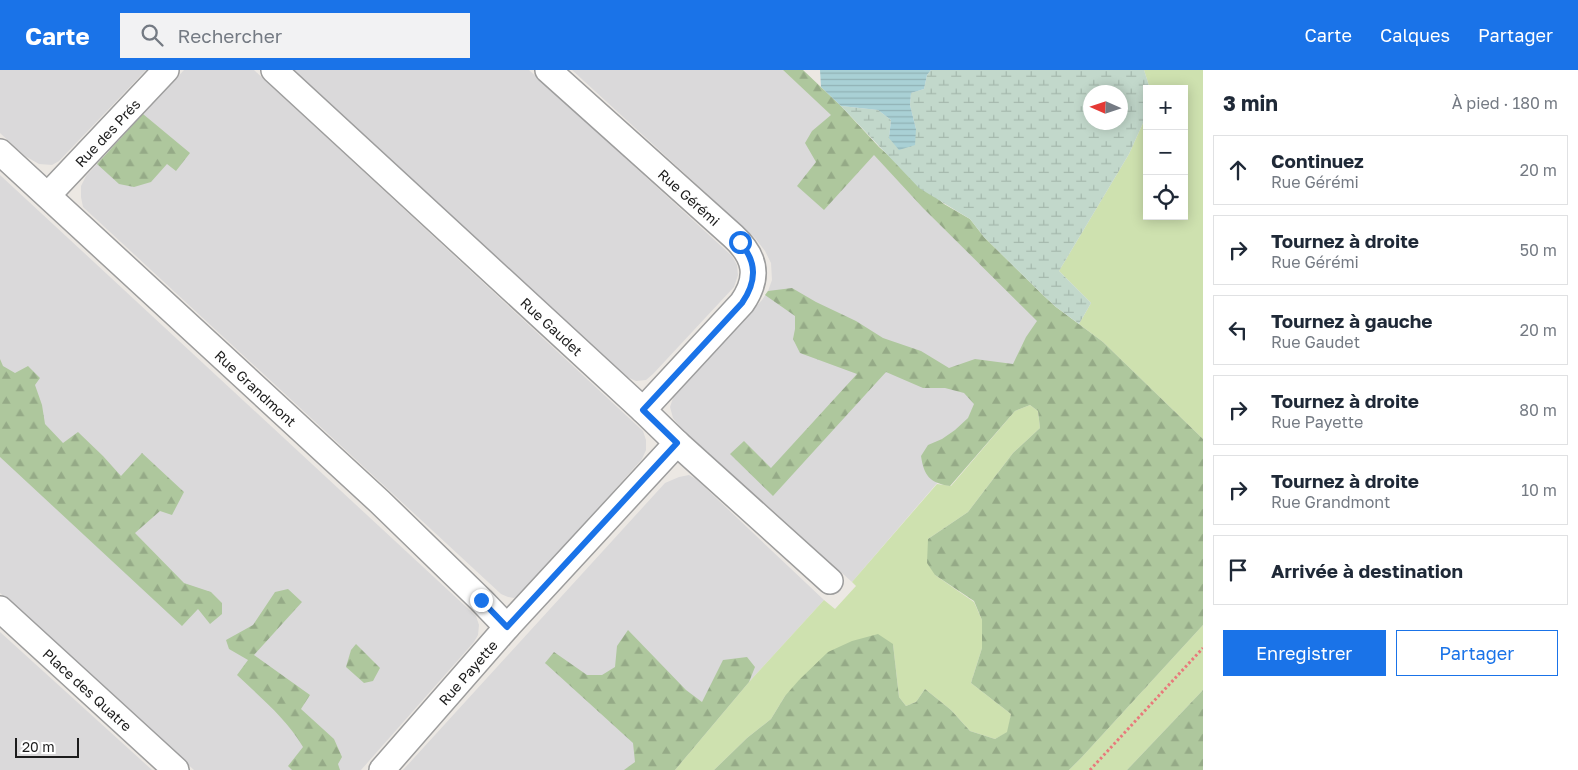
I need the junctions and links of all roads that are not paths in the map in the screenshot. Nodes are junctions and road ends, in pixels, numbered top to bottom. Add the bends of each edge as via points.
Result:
1 (166, 70) edge
2 (274, 70) edge
3 (548, 70) edge
4 (0, 152) edge
5 (48, 195) junction
6 (643, 410) junction
7 (677, 443) junction
8 (830, 581) dead end
9 (0, 609) edge
10 (507, 627) junction
11 (176, 770) edge
12 (382, 770) edge

1 - 5 street, Rue des Prés
2 - 6 street, Rue Gaudet
3 - 6 street, Rue Gérémi via 734,236 752,261 752,282 742,303
4 - 5 street, Rue Grandmont
5 - 10 street, Rue Grandmont via 380,502
6 - 7 street, Rue Gaudet
7 - 8 street, Rue Gaudet
7 - 10 street, Rue Payette
9 - 11 street, Place des Quatre
10 - 12 street, Rue Payette

